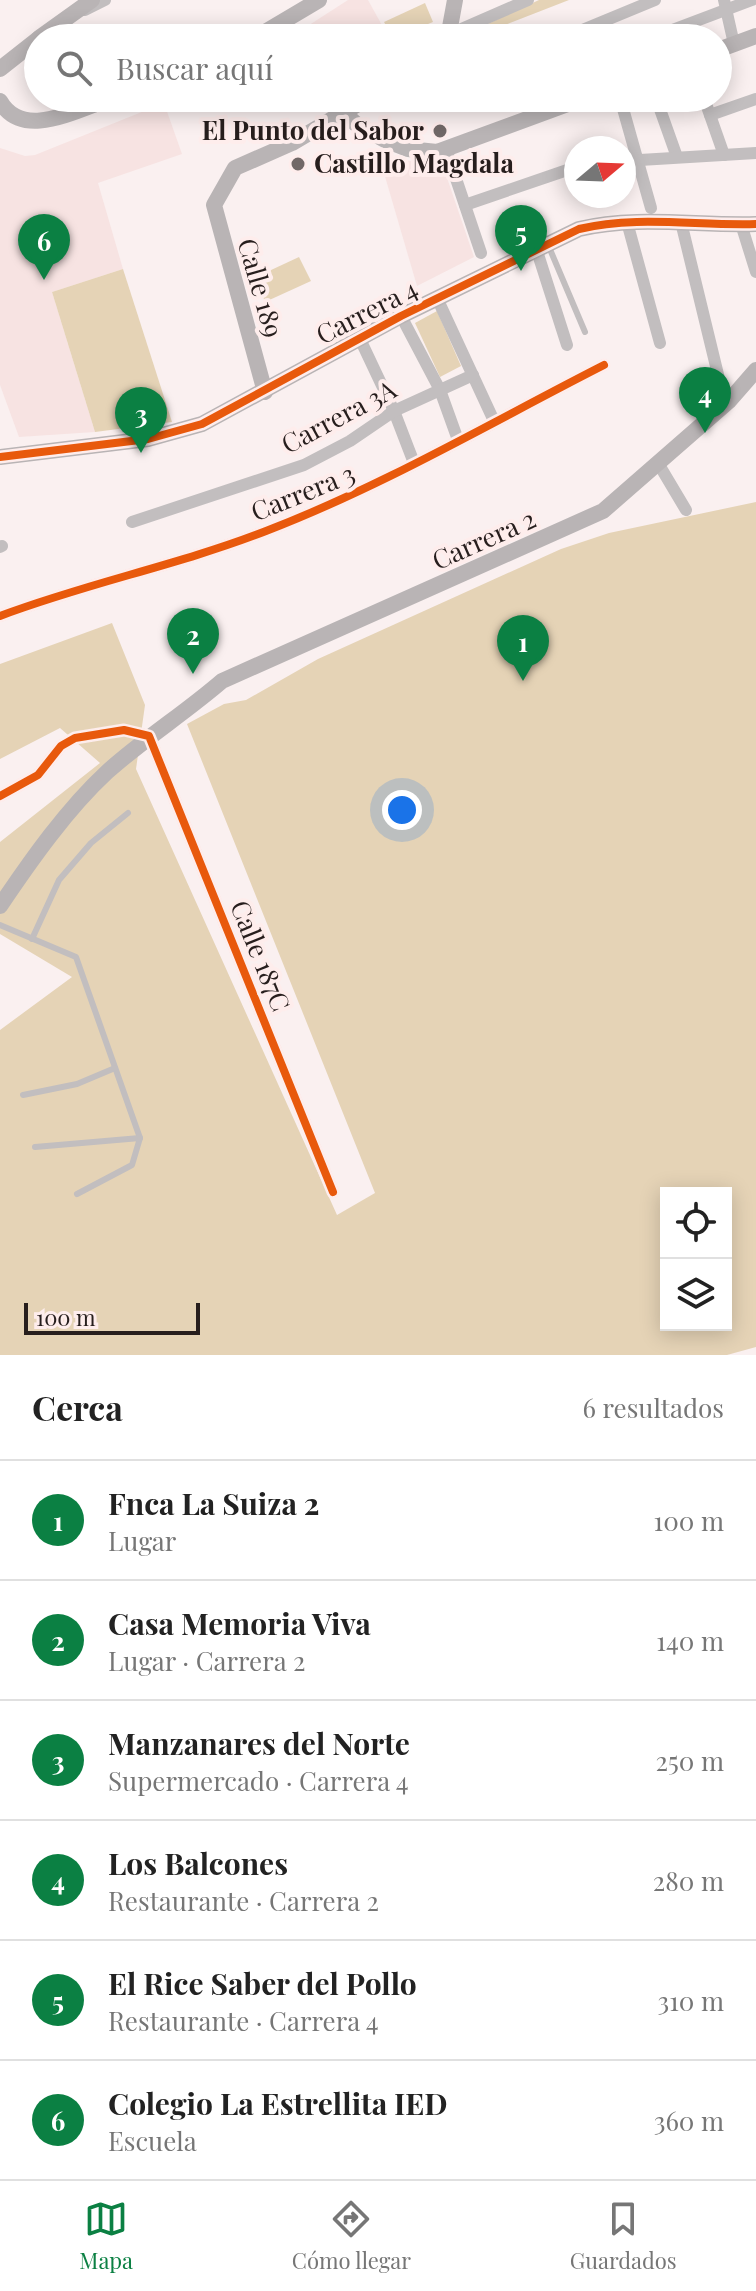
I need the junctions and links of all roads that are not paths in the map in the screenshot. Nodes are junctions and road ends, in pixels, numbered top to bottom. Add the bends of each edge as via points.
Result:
1 (92, 0) edge
2 (105, 0) edge
3 (319, 0) edge
4 (455, 0) edge
5 (528, 0) edge
6 (655, 0) edge
7 (752, 0) edge
8 (726, 5) edge
9 (60, 23) joint
10 (279, 24) edge
11 (451, 24) edge
12 (475, 24) edge
13 (597, 24) edge
14 (683, 24) edge
15 (756, 36) edge
16 (732, 45) edge
17 (24, 50) edge
18 (7, 64) edge
19 (756, 99) edge
20 (0, 101) edge
21 (732, 107) edge
22 (70, 112) edge
23 (546, 112) edge
24 (623, 112) edge
25 (661, 112) edge
26 (709, 112) edge
27 (719, 112) edge
28 (344, 113) joint
29 (710, 115) junction
30 (628, 136) edge
31 (446, 149) junction
32 (756, 153) edge
33 (636, 155) edge
34 (724, 155) junction
35 (677, 157) junction
36 (640, 160) junction
37 (564, 171) edge
38 (465, 205) junction
39 (651, 208) dead end
40 (627, 222) junction
41 (681, 222) junction
42 (749, 224) edge
43 (542, 245) junction
44 (481, 253) dead end
45 (756, 272) edge
46 (437, 298) junction
47 (401, 316) junction
48 (585, 332) dead end
49 (360, 339) junction
50 (660, 343) dead end
51 (567, 345) dead end
52 (604, 365) dead end
53 (756, 370) edge
54 (473, 375) junction
55 (440, 390) junction
56 (722, 391) dead end
57 (265, 392) junction
58 (394, 411) junction
59 (494, 421) junction
60 (458, 440) junction
61 (0, 457) edge
62 (414, 463) junction
63 (658, 463) junction
64 (686, 510) dead end
65 (132, 522) dead end
66 (0, 616) edge
67 (149, 736) junction
68 (0, 796) edge
69 (128, 813) dead end
70 (0, 906) edge
71 (0, 925) edge
72 (32, 939) junction
73 (115, 1068) junction
74 (23, 1095) dead end
75 (140, 1138) junction
76 (35, 1147) dead end
77 (333, 1192) dead end
78 (77, 1194) dead end

1 - 9 main road
2 - 9 street
3 - 10 main road
4 - 11 main road
5 - 12 street
6 - 13 street
7 - 8 street
8 - 14 street
15 - 16 main road
17 - 18 main road
19 - 21 street
20 - 22 main road via 15,118 27,121
23 - 31 main road
24 - 30 street
25 - 35 street
26 - 29 street
27 - 29 street
28 - 31 main road via 363,129 408,149
28 - 57 main road, Calle 189 via 235,168 214,205
29 - 34 street
31 - 38 street
32 - 34 street
33 - 36 street
34 - 35 street
35 - 36 street
36 - 39 street
37 - 38 street
38 - 44 street
40 - 41 main road, Carrera 4
40 - 43 main road, Carrera 4 via 590,226
40 - 50 street
41 - 42 main road, Carrera 4
41 - 56 street
42 - 45 street
43 - 46 main road, Carrera 4
43 - 48 lane
43 - 51 street
46 - 47 main road, Carrera 4
46 - 54 street
47 - 49 main road, Carrera 4
47 - 55 street
49 - 57 main road, Carrera 4
49 - 58 street
52 - 59 street, Carrera 3
53 - 63 main road, Carrera 2
54 - 55 street, Carrera 3A
54 - 59 street
55 - 58 street, Carrera 3A
55 - 60 street
57 - 61 main road, Carrera 4 via 202,424 148,439
58 - 62 street
58 - 65 street, Carrera 3A via 304,465
59 - 60 street, Carrera 3
60 - 62 street, Carrera 3
62 - 66 street, Carrera 3 via 264,532 49,596
63 - 64 street
63 - 67 main road, Carrera 2 via 581,524 255,664 222,681
67 - 68 street via 124,730 75,738 61,746 38,775
67 - 70 main road, Carrera 2 via 87,793
67 - 77 street, Calle 187C
69 - 72 lane via 91,843 59,880
71 - 72 lane
72 - 73 lane via 76,957
73 - 74 lane via 77,1084
73 - 75 lane
75 - 76 lane
75 - 78 lane via 132,1165

